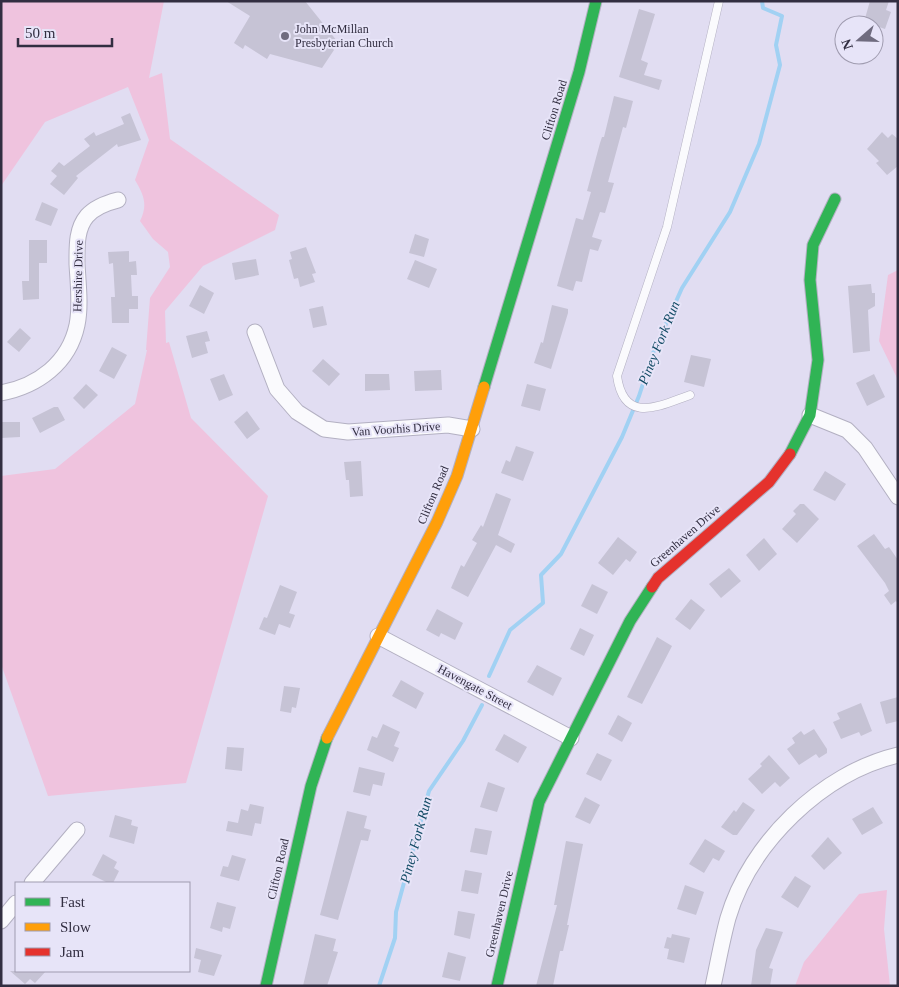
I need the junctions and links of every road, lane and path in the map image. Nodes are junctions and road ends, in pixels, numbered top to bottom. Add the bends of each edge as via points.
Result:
1 (596, 1) edge
2 (719, 1) edge
3 (835, 199) dead end
4 (118, 200) dead end
5 (255, 332) dead end
6 (1, 393) edge
7 (690, 395) dead end
8 (810, 415) junction
9 (472, 429) junction
10 (898, 497) edge
11 (378, 636) junction
12 (571, 738) junction
13 (898, 755) edge
14 (77, 830) dead end
15 (33, 882) edge
16 (15, 904) edge
17 (1, 921) edge
18 (266, 986) edge
19 (497, 986) edge
20 (713, 986) edge

1 - 9 main road, Clifton Road via 579,72
2 - 7 lane via 667,227 617,376 619,392 639,408 650,409
3 - 8 main road, Greenhaven Drive via 813,245 810,280 818,360
4 - 6 street, Hershire Drive via 104,204 86,216 78,234 78,310 67,350 45,376
5 - 9 street, Van Voorhis Drive via 277,389 297,412 324,429 348,432 448,425
8 - 10 street via 847,430 865,448
8 - 12 main road, Greenhaven Drive via 788,458 769,482 658,578 630,621
9 - 11 main road, Clifton Road via 448,499
11 - 12 street, Havengate Street
11 - 18 main road, Clifton Road via 328,735 316,769
12 - 19 main road, Greenhaven Drive via 539,802
13 - 20 street via 874,761 839,779 802,805 773,836 749,872 729,917
14 - 15 street
16 - 17 street

